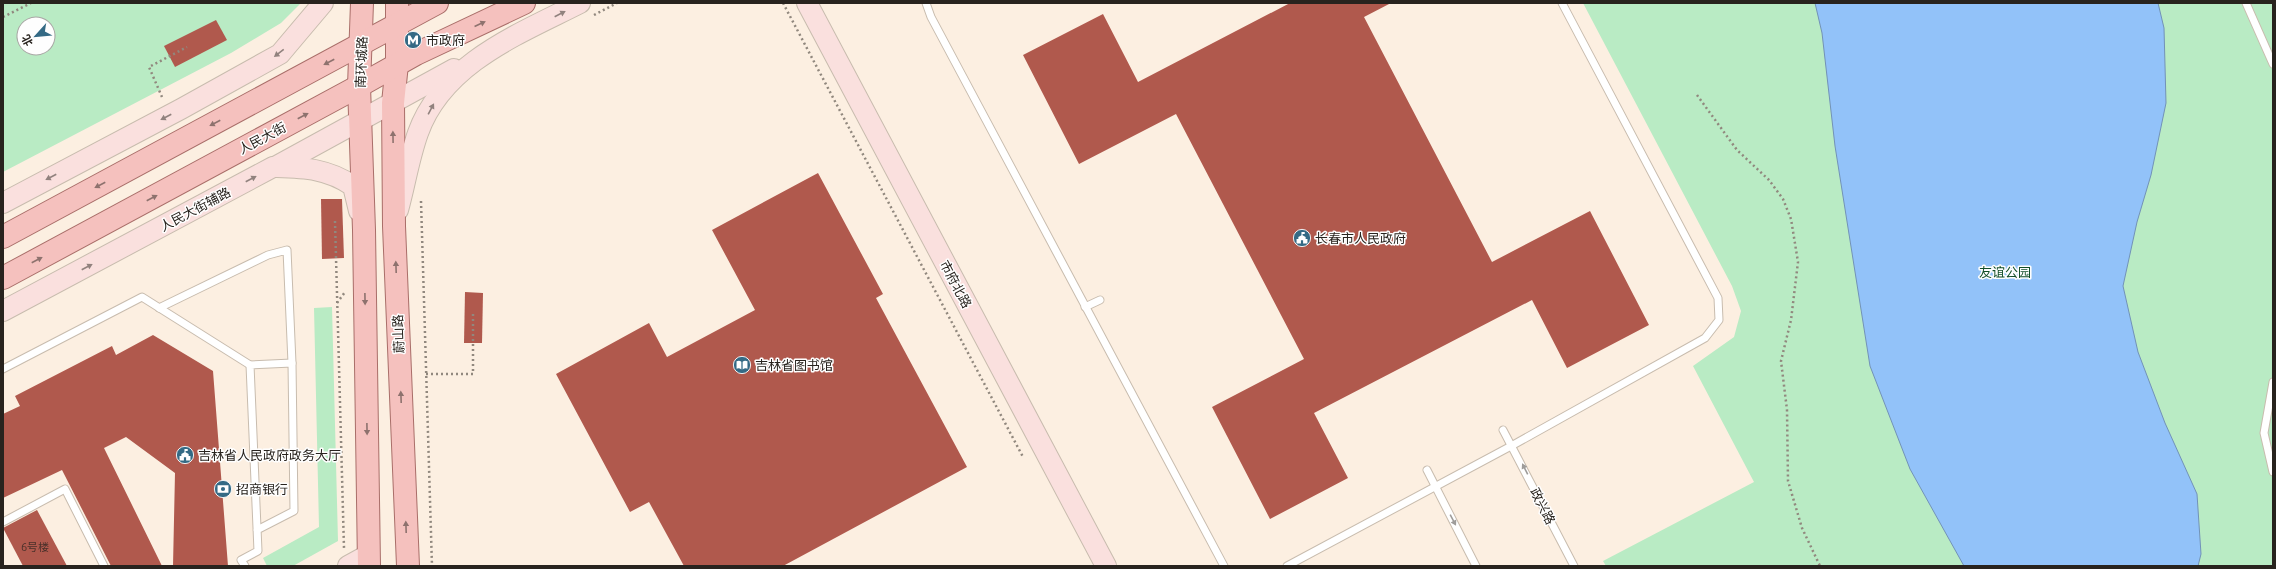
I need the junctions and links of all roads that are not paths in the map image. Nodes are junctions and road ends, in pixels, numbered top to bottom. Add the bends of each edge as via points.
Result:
1 (323, 3) edge
2 (362, 3) edge
3 (397, 3) edge
4 (437, 3) edge
5 (524, 3) edge
6 (806, 3) edge
7 (926, 3) edge
8 (1562, 3) edge
9 (2246, 3) edge
10 (585, 10) edge
11 (397, 24) junction
12 (362, 44) junction
13 (501, 44) junction
14 (397, 64) junction
15 (2273, 64) edge
16 (359, 86) junction
17 (393, 103) junction
18 (360, 120) junction
19 (273, 168) junction
20 (3, 203) edge
21 (394, 226) junction
22 (364, 230) junction
23 (3, 237) edge
24 (3, 278) edge
25 (1100, 300) dead end
26 (1085, 307) junction
27 (159, 308) junction
28 (3, 311) edge
29 (292, 363) junction
30 (250, 365) junction
31 (3, 369) edge
32 (2273, 382) edge
33 (1503, 430) dead end
34 (1513, 445) junction
35 (1427, 470) dead end
36 (2273, 472) edge
37 (1434, 486) junction
38 (3, 522) edge
39 (257, 530) junction
40 (346, 560) edge
41 (368, 561) edge
42 (104, 566) edge
43 (245, 566) edge
44 (408, 566) edge
45 (1106, 566) edge
46 (1224, 566) edge
47 (1287, 566) edge
48 (1476, 566) edge
49 (1574, 566) edge

1 -> 20 main road via 280,54
2 - 12 main road, 南环城路
3 - 11 main road
4 - 11 main road
14 -> 5 main road, 人民大街
6 - 45 main road, 市府北路
7 - 26 lane via 931,17
8 - 34 lane via 1718,298 1720,320 1705,338
9 - 15 lane
13 -> 10 main road via 539,24
11 - 12 main road
11 - 14 main road
12 - 16 main road, 南环城路
12 -> 23 main road
13 - 17 main road
21 -> 13 main road via 418,132 439,94 461,71
14 - 16 main road, 人民大街
14 - 17 main road
16 - 18 main road, 南环城路
24 -> 16 main road, 人民大街
17 - 18 main road
21 -> 17 main road, 蔚山路
18 - 19 main road
18 - 22 main road
19 - 22 main road, 人民大街辅路 via 307,168 338,176 353,186
28 -> 19 main road, 人民大街辅路
44 -> 21 main road, 蔚山路
22 -> 41 main road
25 - 26 lane
26 - 46 lane
27 - 29 lane via 268,255 287,250
27 - 30 lane
27 - 31 lane via 142,297
29 - 30 lane
29 - 39 lane via 294,511
30 - 39 lane
32 - 36 lane via 2264,434
33 - 34 lane, 政兴路
34 - 37 lane
49 -> 34 lane, 政兴路
35 - 37 lane
37 - 47 lane
37 -> 48 lane
38 - 42 lane via 65,489
39 - 43 lane via 258,551 241,560
40 - 41 main road

